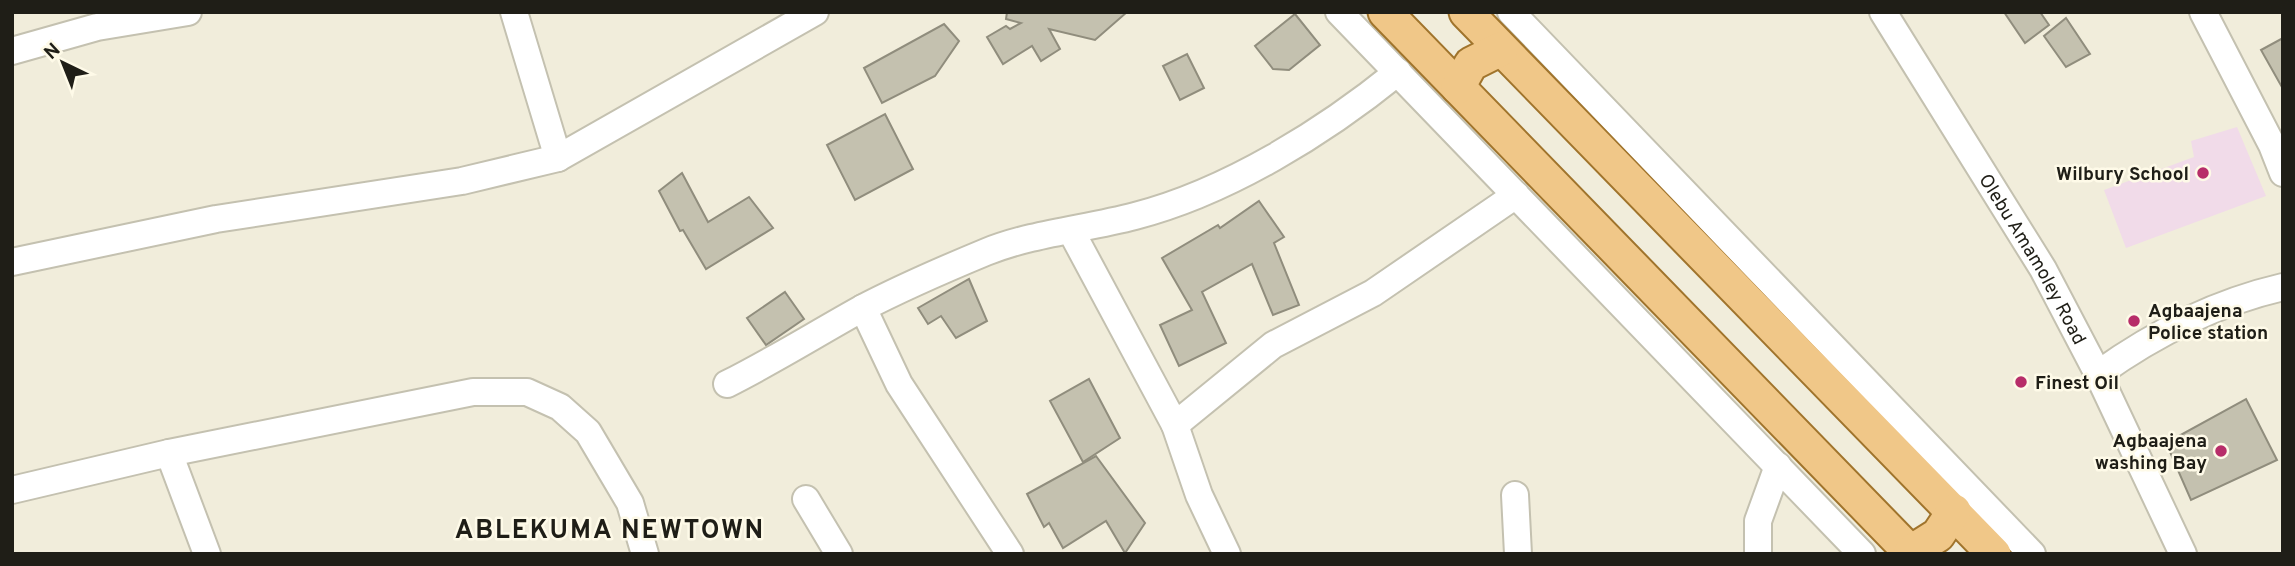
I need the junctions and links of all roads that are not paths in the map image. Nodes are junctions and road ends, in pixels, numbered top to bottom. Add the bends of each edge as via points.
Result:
1 (188, 12) edge
2 (514, 12) edge
3 (816, 12) edge
4 (1339, 12) edge
5 (1385, 12) edge
6 (1466, 12) edge
7 (1511, 12) edge
8 (1883, 12) edge
9 (2203, 12) edge
10 (1501, 49) junction
11 (12, 51) edge
12 (1398, 72) junction
13 (1458, 87) junction
14 (558, 158) junction
15 (2283, 173) edge
16 (1517, 195) junction
17 (1071, 231) junction
18 (12, 262) edge
19 (2283, 287) edge
20 (863, 308) junction
21 (2098, 374) junction
22 (727, 384) dead end
23 (1175, 425) junction
24 (169, 453) junction
25 (1777, 466) junction
26 (12, 490) edge
27 (1515, 495) dead end
28 (806, 499) dead end
29 (1954, 511) junction
30 (1912, 553) edge
31 (207, 554) edge
32 (645, 554) edge
33 (839, 554) edge
34 (1010, 554) edge
35 (1227, 554) edge
36 (1518, 554) edge
37 (1758, 554) edge
38 (1862, 554) edge
39 (1994, 554) edge
40 (2032, 554) edge
41 (2183, 554) edge

1 - 11 street via 97,27
2 - 14 street
3 - 14 street
4 - 12 street
5 - 13 main road
6 - 10 main road
7 - 40 street
8 - 21 street, Olebu Amamoley Road via 2043,269
9 - 15 street
10 - 13 main road via 1471,64
10 - 29 main road
12 - 16 street
12 - 17 street via 1358,104 1279,154 1204,191 1138,216
13 - 30 main road
14 - 18 street via 462,181 216,219
16 - 23 street via 1373,293 1273,345
16 - 25 street
17 - 20 street via 988,251
17 - 23 street
19 - 21 street via 2210,309 2143,341
20 - 22 street
20 - 34 street via 899,384
21 - 41 street, Olebu Amamoley Road
23 - 35 street via 1199,495
24 - 26 street
24 - 31 street
24 - 32 street via 473,392 527,392 560,407 588,432 631,503
25 - 37 street via 1758,521
25 - 38 street
27 - 36 street
28 - 33 street
29 - 30 main road via 1938,535
29 - 39 main road

